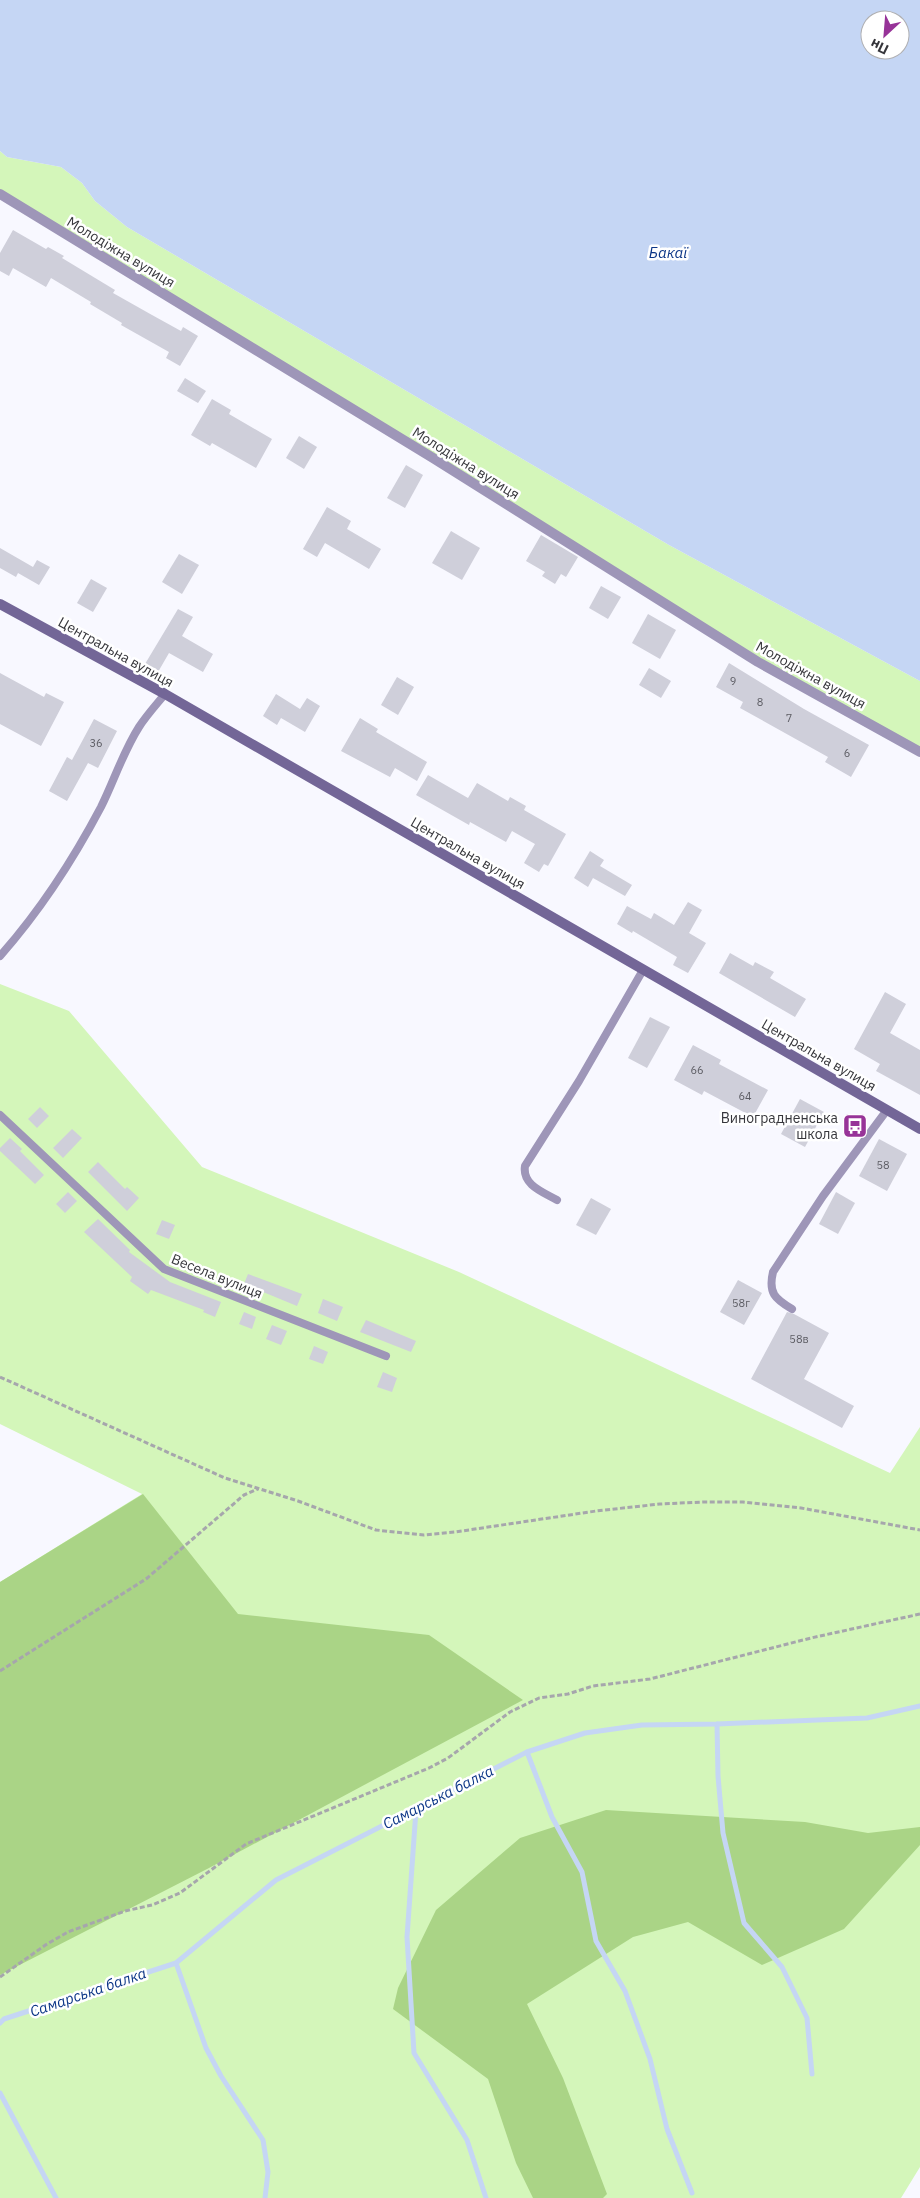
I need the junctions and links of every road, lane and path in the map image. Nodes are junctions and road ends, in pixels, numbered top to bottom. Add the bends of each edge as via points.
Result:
1 (0, 194) edge
2 (0, 604) edge
3 (164, 694) junction
4 (920, 752) edge
5 (0, 956) edge
6 (643, 970) junction
7 (886, 1110) junction
8 (0, 1115) edge
9 (920, 1129) edge
10 (557, 1200) dead end
11 (792, 1309) dead end
12 (386, 1356) dead end
13 (0, 1377) edge
14 (259, 1488) junction
15 (920, 1530) edge
16 (920, 1614) edge
17 (0, 1671) edge
18 (0, 1977) edge

1 - 4 street, Молодіжна вулиця via 433,458 758,662
2 - 3 street, Центральна вулиця
3 - 5 lane via 139,728 102,805 51,891
3 - 6 street, Центральна вулиця
6 - 7 street, Центральна вулиця
6 - 10 lane via 525,1166 526,1179
7 - 9 street, Центральна вулиця
7 - 11 lane via 773,1272 771,1282 777,1300
8 - 12 lane, Весела вулиця via 164,1269
13 - 14 path via 225,1478
14 - 15 path via 376,1530 424,1535 596,1511 703,1502 802,1508
14 - 17 path via 244,1495 146,1579
16 - 18 path via 650,1679 594,1686 526,1703 429,1768 246,1844 180,1893 68,1932

